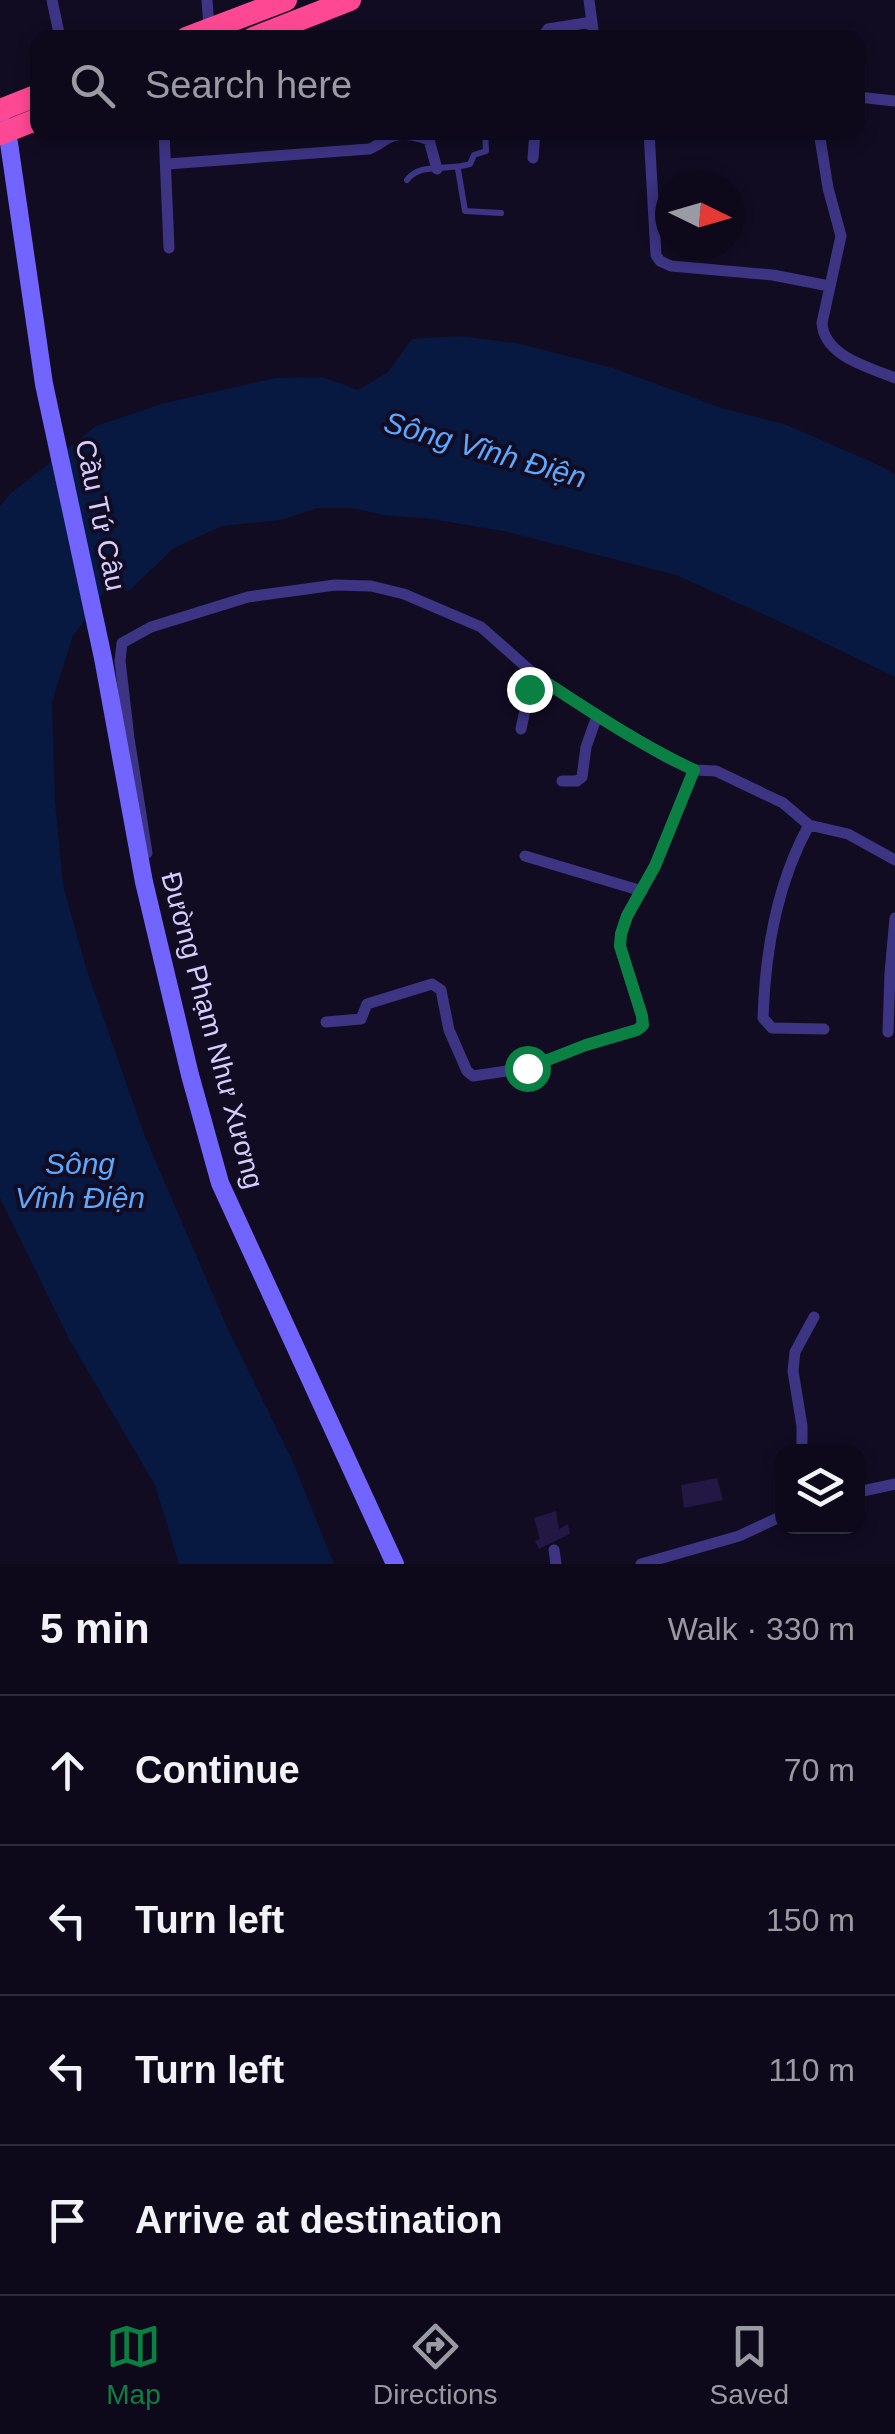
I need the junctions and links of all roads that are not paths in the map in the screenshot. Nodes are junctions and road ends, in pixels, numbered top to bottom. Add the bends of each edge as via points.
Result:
1 (52, 0) edge
2 (207, 0) edge
3 (286, 0) edge
4 (350, 0) edge
5 (590, 0) edge
6 (592, 22) junction
7 (209, 28) junction
8 (58, 30) edge
9 (204, 30) edge
10 (273, 30) edge
11 (547, 30) edge
12 (593, 30) edge
13 (865, 98) edge
14 (895, 101) edge
15 (30, 102) edge
16 (30, 120) edge
17 (2, 124) edge
18 (165, 140) edge
19 (385, 140) edge
20 (429, 140) edge
21 (485, 140) edge
22 (534, 140) edge
23 (649, 140) edge
24 (819, 140) edge
25 (533, 158) dead end
26 (167, 164) junction
27 (458, 168) junction
28 (438, 169) junction
29 (407, 180) dead end
30 (501, 212) dead end
31 (170, 248) dead end
32 (829, 286) junction
33 (895, 378) edge
34 (103, 658) joint
35 (533, 674) junction
36 (597, 716) junction
37 (520, 729) dead end
38 (694, 770) junction
39 (562, 780) dead end
40 (809, 825) junction
41 (524, 856) dead end
42 (895, 860) edge
43 (144, 882) junction
44 (642, 892) junction
45 (895, 918) edge
46 (326, 1022) dead end
47 (824, 1029) dead end
48 (888, 1032) dead end
49 (814, 1317) dead end
50 (802, 1444) edge
51 (895, 1484) edge
52 (865, 1490) edge
53 (775, 1519) edge
54 (554, 1550) dead end
55 (395, 1564) edge
56 (556, 1564) edge
57 (640, 1564) edge

1 - 8 street
2 - 7 street
3 - 7 highway
4 - 10 highway
5 - 6 street
6 - 11 street
6 - 12 street
7 - 9 highway
13 - 14 street
15 - 17 highway
16 - 17 highway
17 - 34 main road, Cầu Tứ Câu via 44,384
18 - 26 street
19 - 26 street via 369,150
20 - 28 street
21 - 27 lane via 486,151
22 - 25 street
23 - 32 street via 660,261
24 - 32 street via 840,230
26 - 31 street
27 - 28 lane
27 - 30 lane via 465,211
28 - 29 lane
32 - 33 street via 824,337 838,353
34 - 43 main road, Đường Phạm Như Xương
35 - 36 street
35 - 37 street
35 - 43 street via 481,627 371,586 248,597 125,640 120,661 147,854
36 - 38 street
36 - 39 street via 582,777
38 - 40 street via 716,772 783,803
38 - 44 street
40 - 42 street via 848,834
40 - 47 street via 792,859 772,936 763,1018 772,1028
41 - 44 street
43 - 55 main road, Đường Phạm Như Xương via 220,1183
44 - 46 street via 624,922 620,946 642,1016 637,1030 527,1068 473,1076 449,1030 437,985 368,1004 361,1018
45 - 48 street
49 - 50 street via 795,1352
51 - 52 street
53 - 57 street
54 - 56 street

